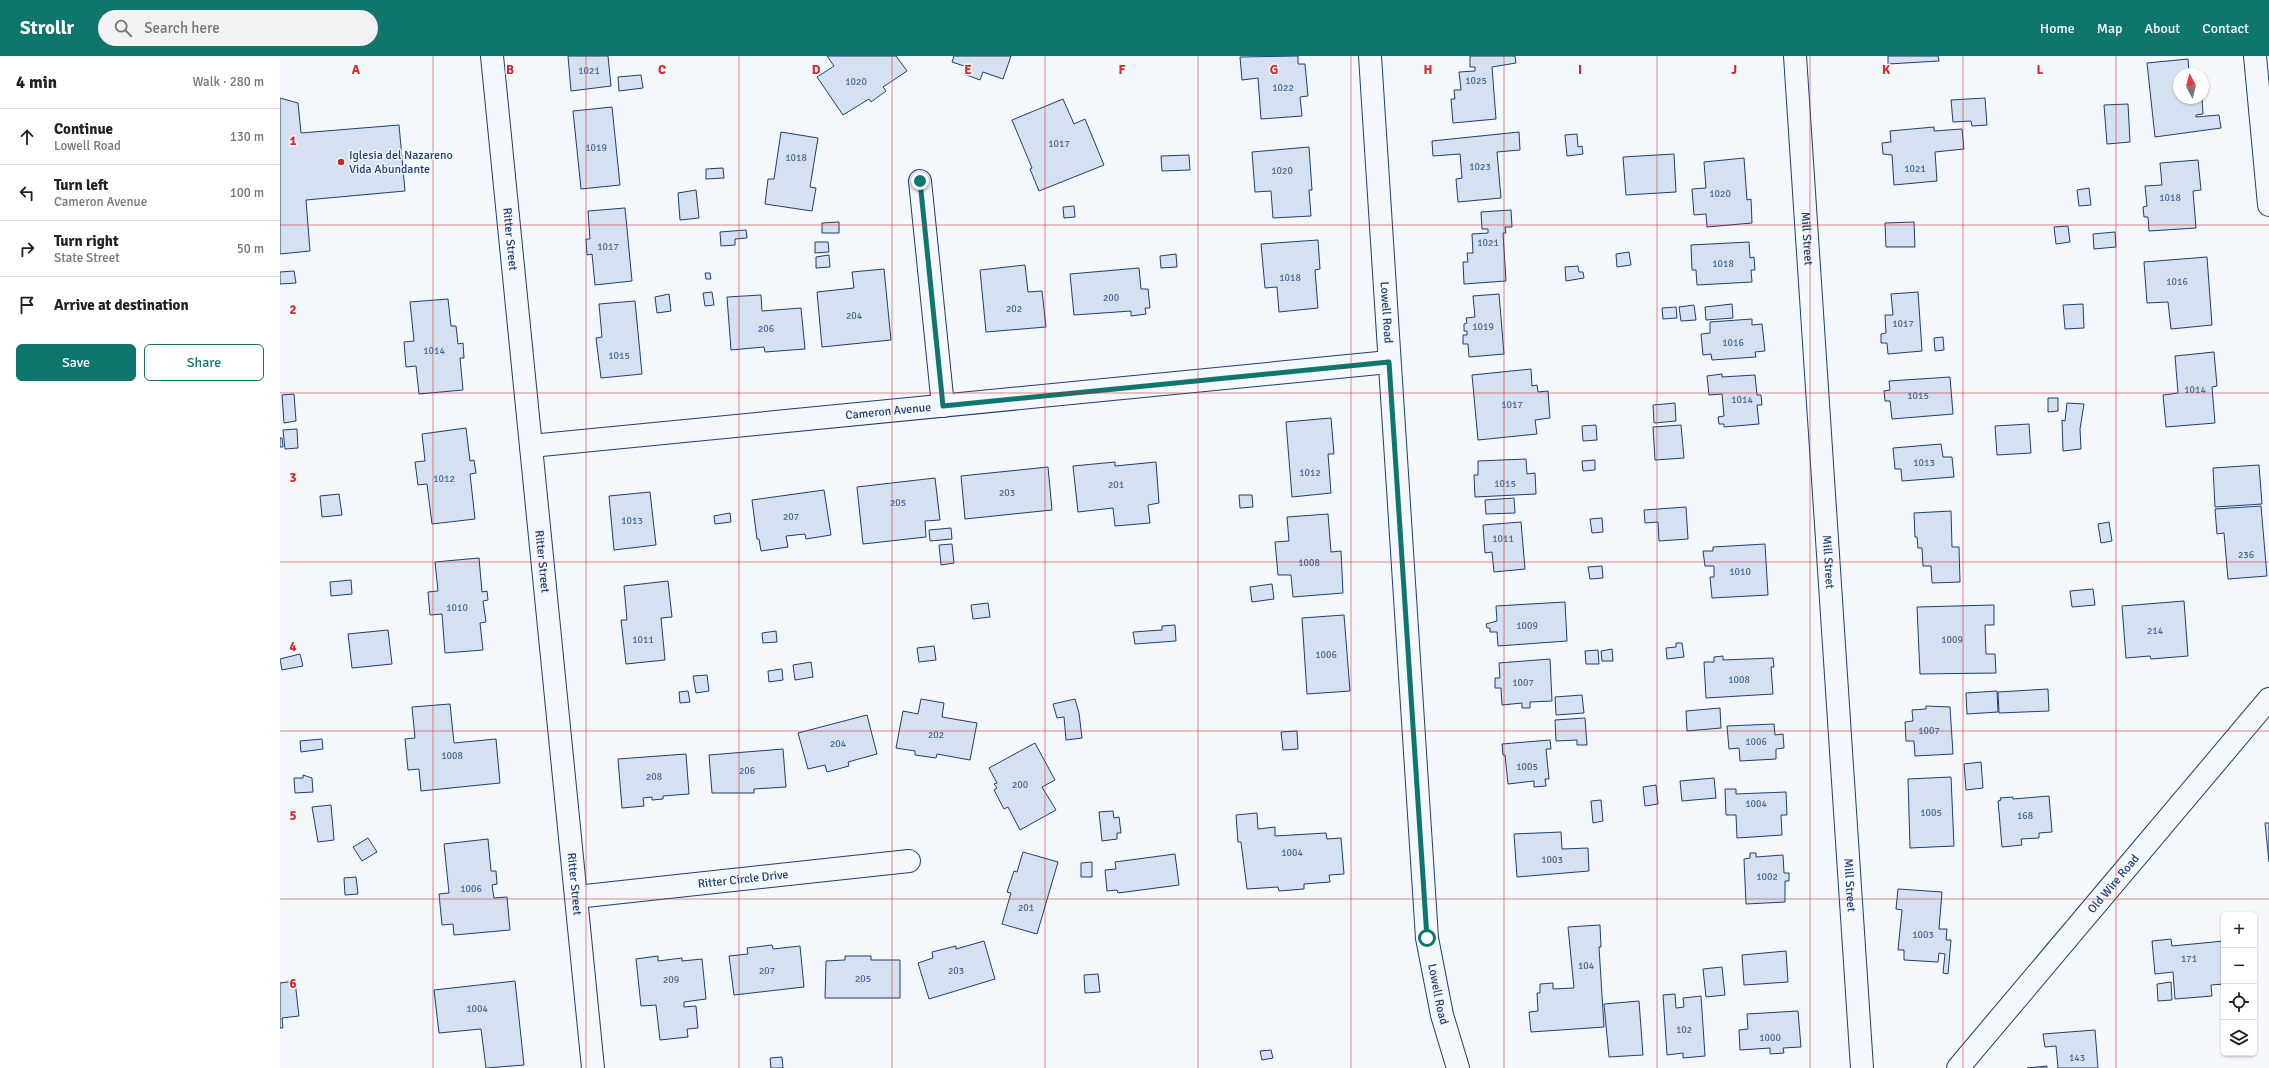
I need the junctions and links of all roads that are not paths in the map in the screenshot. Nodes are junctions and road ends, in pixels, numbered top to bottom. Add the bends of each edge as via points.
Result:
1 (492, 56) edge
2 (1370, 56) edge
3 (1795, 56) edge
4 (2255, 56) edge
5 (920, 181) dead end
6 (2269, 205) edge
7 (1389, 362) junction
8 (943, 406) junction
9 (531, 446) junction
10 (2269, 699) edge
11 (910, 861) dead end
12 (576, 897) junction
13 (593, 1068) edge
14 (1458, 1068) edge
15 (1862, 1068) edge
16 (1958, 1068) edge

1 - 9 street, Ritter Street
2 - 7 street, Lowell Road
3 - 15 street, Mill Street
4 - 6 street
5 - 8 street
7 - 8 street, Cameron Avenue
7 - 14 street, Lowell Road via 1427,938 1442,1015
8 - 9 street, Cameron Avenue
9 - 12 street, Ritter Street
10 - 16 street, Old Wire Road
11 - 12 street, Ritter Circle Drive
12 - 13 street, Ritter Street

